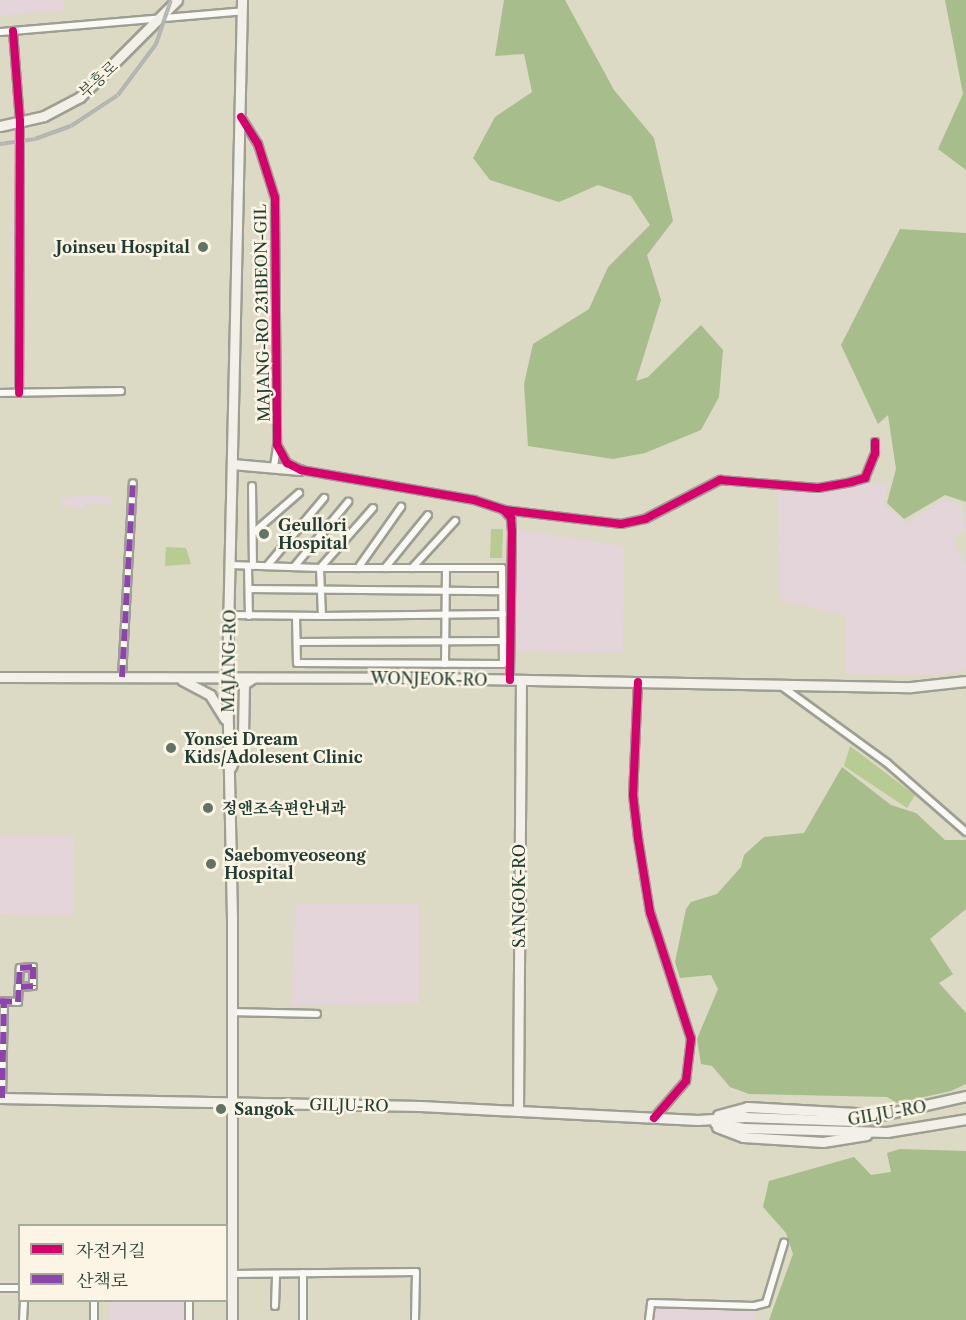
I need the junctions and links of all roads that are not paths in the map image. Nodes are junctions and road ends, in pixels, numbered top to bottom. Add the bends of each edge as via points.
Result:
1 (242, 0) edge
2 (176, 1) edge
3 (243, 11) junction
4 (159, 18) junction
5 (13, 31) junction
6 (0, 32) edge
7 (241, 117) junction
8 (20, 122) junction
9 (0, 126) edge
10 (121, 391) dead end
11 (0, 393) edge
12 (19, 393) junction
13 (875, 442) dead end
14 (277, 445) junction
15 (232, 464) junction
16 (274, 466) junction
17 (300, 470) junction
18 (133, 483) dead end
19 (252, 486) dead end
20 (299, 493) dead end
21 (324, 498) dead end
22 (348, 502) dead end
23 (401, 507) dead end
24 (373, 508) dead end
25 (504, 510) junction
26 (428, 515) dead end
27 (455, 520) dead end
28 (253, 533) junction
29 (230, 565) junction
30 (251, 566) junction
31 (267, 566) junction
32 (294, 567) junction
33 (320, 568) junction
34 (358, 568) junction
35 (385, 568) junction
36 (412, 568) junction
37 (446, 568) junction
38 (249, 589) junction
39 (321, 589) junction
40 (446, 590) junction
41 (502, 591) junction
42 (445, 614) junction
43 (503, 614) junction
44 (229, 615) junction
45 (249, 616) junction
46 (296, 616) junction
47 (322, 616) junction
48 (445, 641) junction
49 (503, 641) junction
50 (297, 642) junction
51 (445, 664) junction
52 (0, 677) edge
53 (122, 677) junction
54 (177, 678) junction
55 (227, 678) junction
56 (253, 678) junction
57 (510, 680) junction
58 (521, 680) junction
59 (966, 681) edge
60 (639, 682) junction
61 (779, 684) junction
62 (228, 729) junction
63 (230, 771) junction
64 (966, 832) edge
65 (20, 987) dead end
66 (2, 1002) edge
67 (232, 1012) junction
68 (317, 1014) dead end
69 (966, 1095) edge
70 (1, 1098) edge
71 (232, 1103) junction
72 (519, 1111) junction
73 (654, 1118) junction
74 (966, 1119) edge
75 (698, 1120) junction
76 (784, 1243) dead end
77 (232, 1274) junction
78 (276, 1274) junction
79 (303, 1274) junction
80 (0, 1288) edge
81 (18, 1288) edge
82 (229, 1290) edge
83 (24, 1302) edge
84 (94, 1302) edge
85 (189, 1302) edge
86 (275, 1306) dead end
87 (23, 1320) edge
88 (94, 1320) edge
89 (189, 1320) edge
90 (232, 1320) edge
91 (303, 1320) edge
92 (415, 1320) edge
93 (649, 1320) edge

1 - 3 main road, MAJANG-RO
2 - 4 main road, 부흥로
3 - 4 street
3 - 7 main road, MAJANG-RO
4 - 5 street
4 - 8 main road, 부흥로 via 80,97 44,116
5 - 6 street
5 - 8 street
7 - 14 street, MAJANG-RO 231BEON-GIL via 258,144 275,198
7 - 15 main road, MAJANG-RO
8 - 9 main road, 부흥로
8 - 12 street
10 - 12 street
11 - 12 street
13 - 25 street via 865,478 851,482 818,488 720,480 645,519 621,524
14 - 16 street
14 - 17 street, MAJANG-RO 231BEON-GIL via 287,463
15 - 16 main road
15 - 29 main road, MAJANG-RO
16 - 17 main road
17 - 25 street via 495,505
18 - 53 street
19 - 28 street
20 - 28 street
21 - 31 street
22 - 32 street
23 - 34 street
24 - 33 street
25 - 57 street via 511,518 512,531
26 - 35 street
27 - 36 street
28 - 30 street
29 - 30 street
29 - 44 main road, MAJANG-RO
30 - 31 street
30 - 38 street
31 - 32 street
32 - 33 street
33 - 34 street
33 - 39 street
34 - 35 street
35 - 36 street
36 - 37 street
37 - 40 street
37 - 41 street via 502,568
38 - 39 street
38 - 45 street
39 - 40 street
39 - 47 street
40 - 41 street
40 - 42 street
41 - 43 street
42 - 43 street
42 - 47 street
42 - 48 street
43 - 49 street
44 - 45 street
44 - 55 main road, MAJANG-RO
45 - 46 street
46 - 47 street
46 - 50 street
48 - 49 street
48 - 50 street
48 - 51 street
49 - 51 street via 503,664
50 - 51 street via 297,663
52 - 53 main road, WONJEOK-RO
53 - 54 main road, WONJEOK-RO
54 - 55 main road, WONJEOK-RO
54 - 62 main road via 210,695 220,706
55 - 56 main road, WONJEOK-RO
55 - 62 main road, MAJANG-RO
56 - 57 main road, WONJEOK-RO
56 - 63 main road via 244,684 243,735
57 - 58 main road, WONJEOK-RO
58 - 60 main road, WONJEOK-RO
58 - 72 main road, SANGOK-RO
59 - 61 main road, WONJEOK-RO via 910,687
60 - 61 main road, WONJEOK-RO
60 - 73 street via 633,795 650,912 691,1039 686,1081
61 - 64 street via 887,763
62 - 63 main road, MAJANG-RO
63 - 67 main road, MAJANG-RO
65 - 66 street via 18,1002
66 - 70 street
67 - 68 street
67 - 71 main road, MAJANG-RO
69 - 75 main road, GILJU-RO via 889,1115 747,1107
70 - 71 main road, GILJU-RO
71 - 72 main road, GILJU-RO
71 - 77 main road, MAJANG-RO
72 - 73 main road, GILJU-RO
73 - 75 main road, GILJU-RO
74 - 75 main road, GILJU-RO via 823,1142 743,1137
76 - 93 street via 766,1303 651,1303
77 - 78 street
77 - 82 main road, MAJANG-RO
78 - 79 street
78 - 86 street
79 - 91 street
79 - 92 street via 416,1272
80 - 81 street
82 - 90 main road, MAJANG-RO
83 - 87 street
84 - 88 street
85 - 89 street

